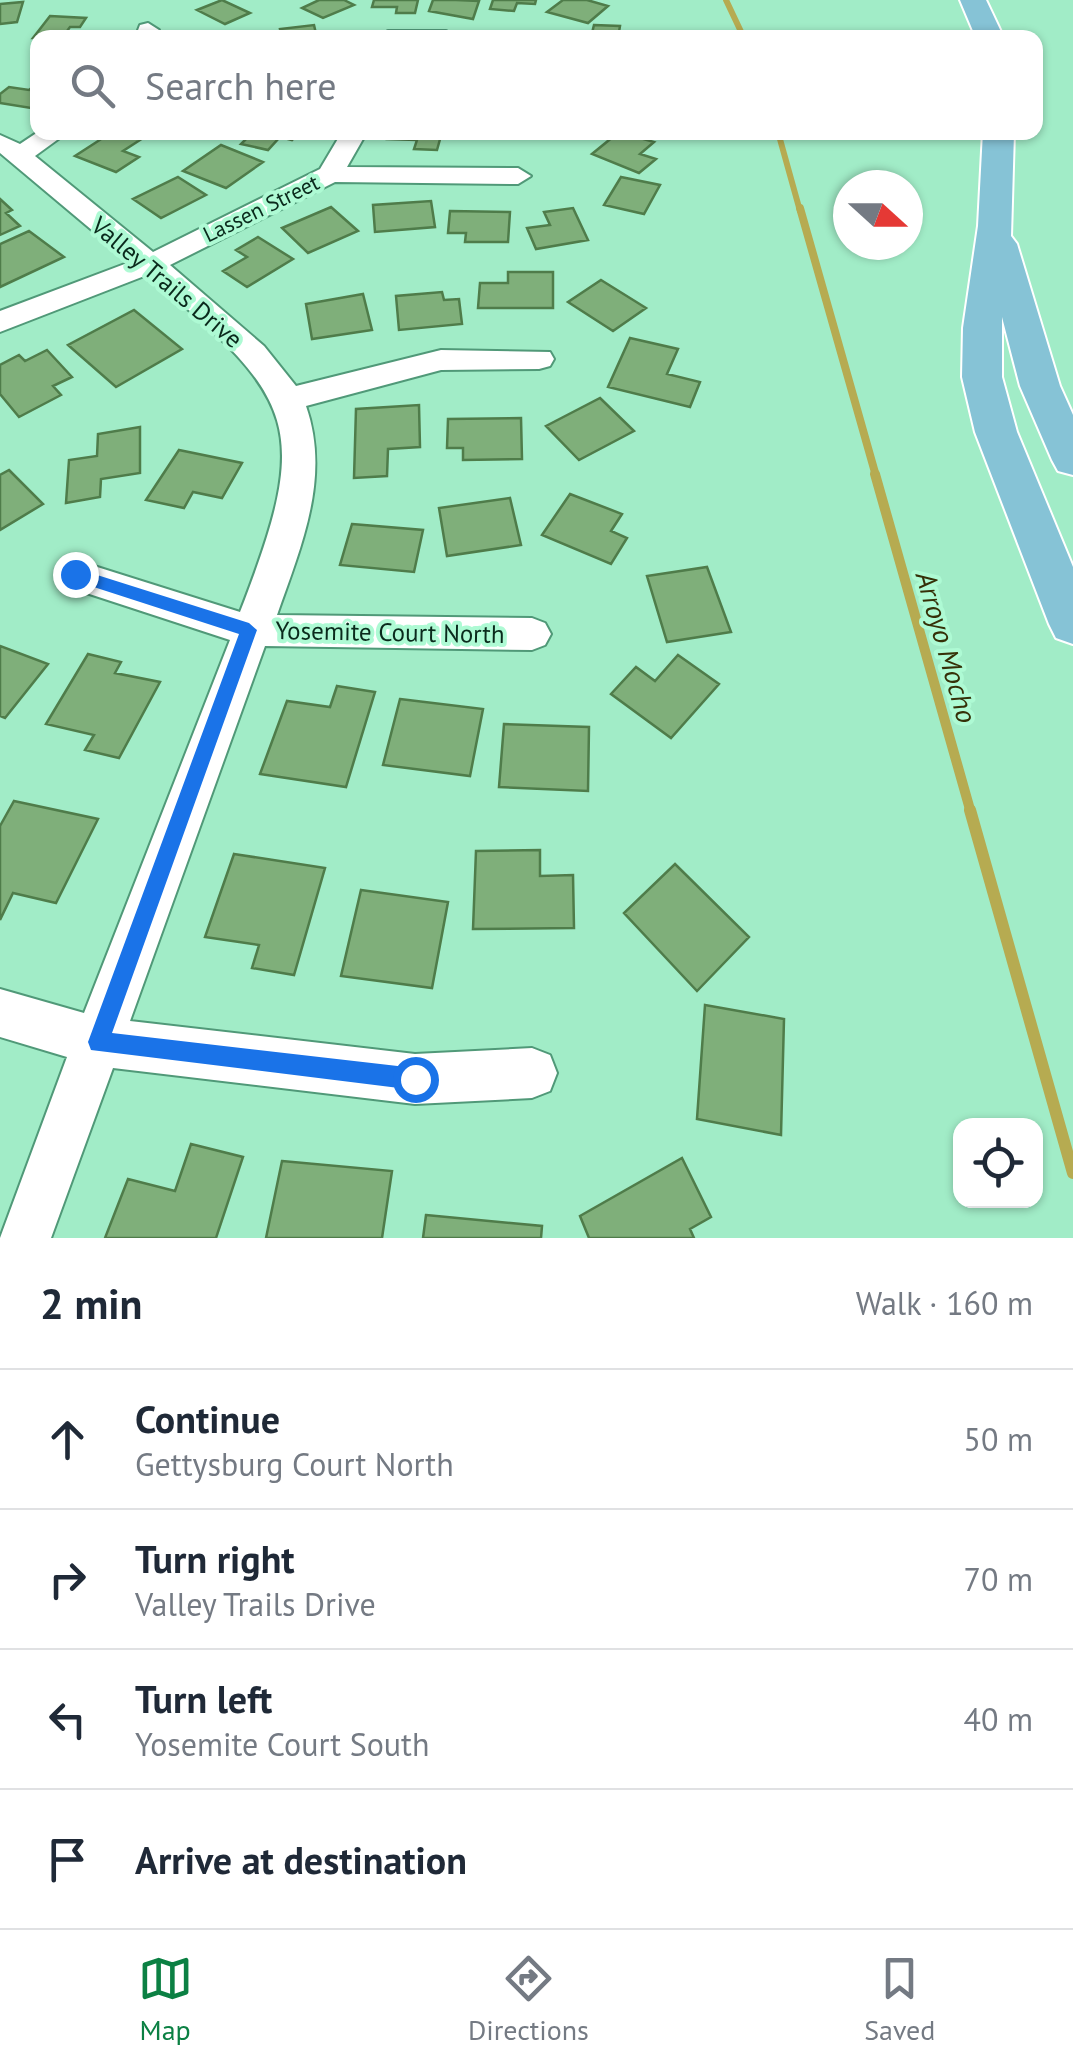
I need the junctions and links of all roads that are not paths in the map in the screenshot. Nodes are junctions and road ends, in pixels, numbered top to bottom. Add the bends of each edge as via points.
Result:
1 (973, 0) edge
2 (986, 30) edge
3 (349, 140) edge
4 (999, 140) edge
5 (11, 148) edge
6 (330, 174) junction
7 (518, 176) dead end
8 (995, 226) junction
9 (150, 264) junction
10 (0, 322) edge
11 (539, 359) dead end
12 (289, 399) junction
13 (1073, 460) edge
14 (75, 574) dead end
15 (1073, 624) edge
16 (249, 630) junction
17 (532, 634) dead end
18 (0, 1013) edge
19 (98, 1042) junction
20 (532, 1074) dead end
21 (24, 1238) edge

1 - 2 main road
3 - 6 street, Lassen Street
4 - 8 main road
5 - 9 street, Valley Trails Drive
6 - 7 street
6 - 9 street, Lassen Street
8 - 13 main road via 1040,386
8 - 15 main road via 982,376 996,432
9 - 10 street, Lassen Street
9 - 12 street, Valley Trails Drive via 214,316
11 - 12 street via 441,360
12 - 16 street, Valley Trails Drive via 302,443 300,481 289,532
14 - 16 street, Yosemite Court North
16 - 17 street, Yosemite Court North
16 - 19 street, Valley Trails Drive
18 - 19 street
19 - 20 street via 415,1079
19 - 21 street, Valley Trails Drive

